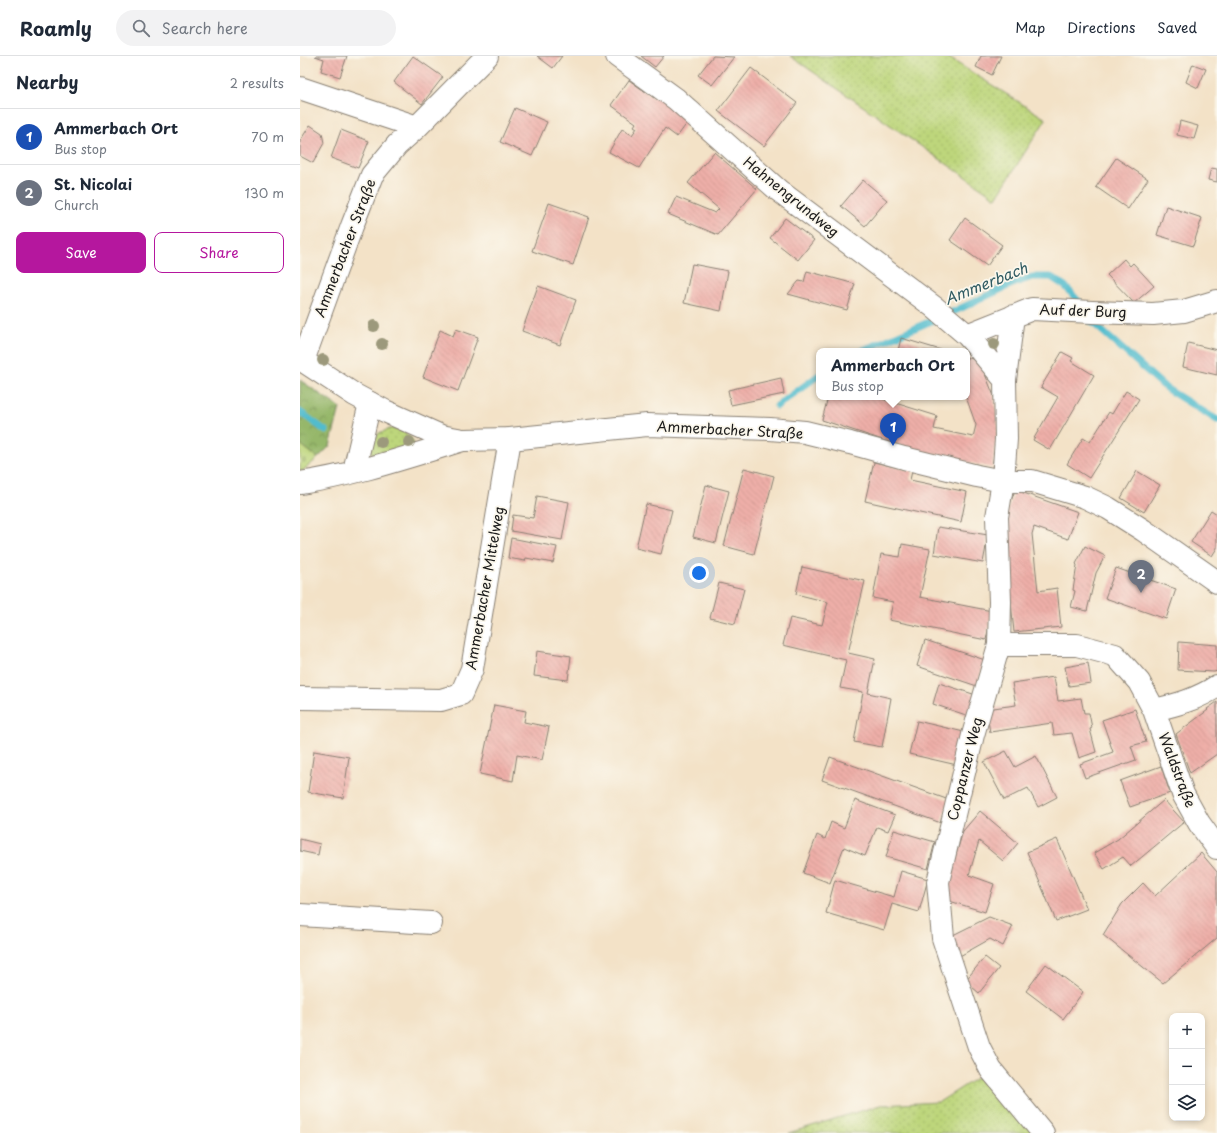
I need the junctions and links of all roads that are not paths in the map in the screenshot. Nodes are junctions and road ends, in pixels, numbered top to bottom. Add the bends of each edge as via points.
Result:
1 (487, 56) edge
2 (617, 56) edge
3 (300, 88) edge
4 (417, 127) junction
5 (1217, 301) edge
6 (1184, 311) junction
7 (1013, 316) junction
8 (1217, 316) edge
9 (961, 330) junction
10 (302, 360) edge
11 (1005, 380) junction
12 (370, 403) junction
13 (510, 439) junction
14 (463, 440) junction
15 (354, 471) junction
16 (1003, 480) junction
17 (300, 483) edge
18 (1217, 582) edge
19 (999, 646) junction
20 (1217, 686) edge
21 (300, 698) edge
22 (1154, 710) junction
23 (1217, 848) edge
24 (300, 915) edge
25 (431, 923) dead end
26 (1042, 1133) edge

1 - 4 street, Ammerbacher Straße
2 - 9 street, Hahnengrundweg via 676,99 778,190
3 - 4 street
4 - 10 street, Ammerbacher Straße via 397,145 372,175
5 - 6 street, Auf der Burg
6 - 7 street, Auf der Burg via 1153,314 1032,309
6 - 8 street
7 - 9 street
7 - 11 street
9 - 11 street, Hahnengrundweg
10 - 12 street, Ammerbacher Straße
11 - 16 street, Coppanzer Weg via 1006,439
12 - 14 street, Ammerbacher Straße via 441,436
12 - 15 street
13 - 14 street, Ammerbacher Straße
13 - 16 street, Ammerbacher Straße via 648,425 777,430 812,434 977,476
13 - 21 street, Ammerbacher Mittelweg via 472,669 461,694 441,700
14 - 15 street
15 - 17 street
16 - 18 street, Ammerbacher Straße via 1032,481 1085,497 1143,530
16 - 19 street, Coppanzer Weg via 996,517 1000,602
19 - 22 street, Waldstraße via 1077,645 1115,655 1139,682
19 - 26 street, Coppanzer Weg via 973,735 938,882 943,938 979,1047 991,1070
20 - 22 street via 1180,704
22 - 23 street, Waldstraße via 1183,794
24 - 25 street

